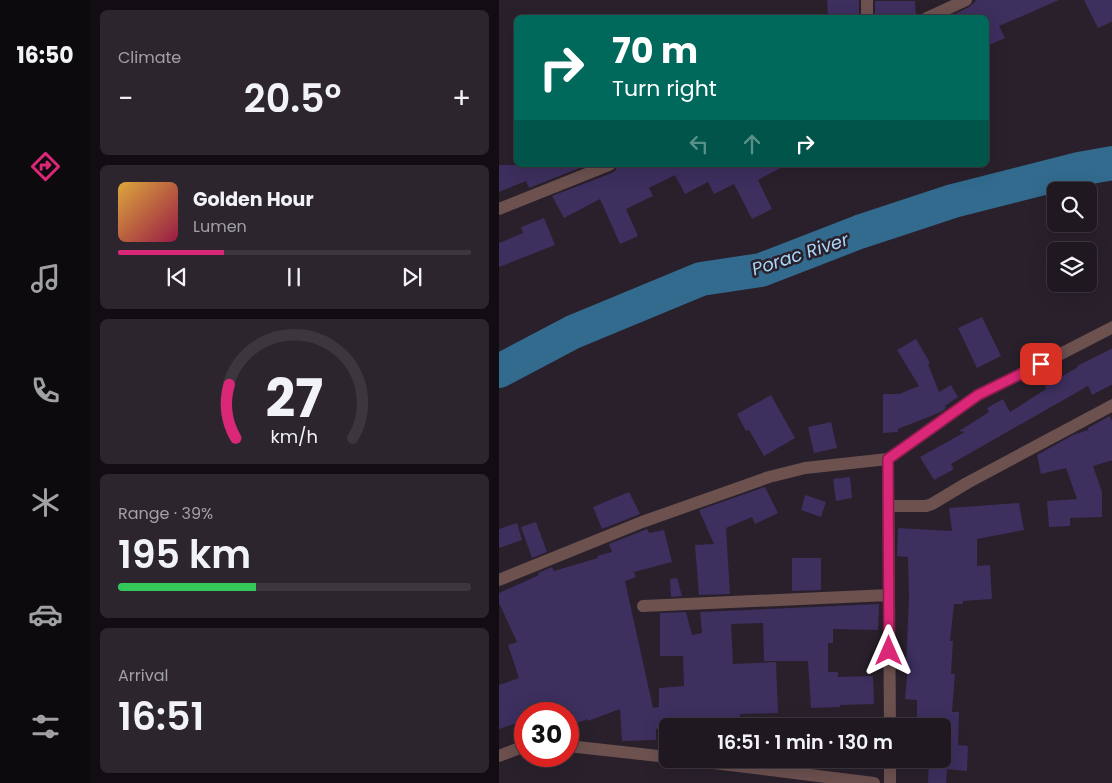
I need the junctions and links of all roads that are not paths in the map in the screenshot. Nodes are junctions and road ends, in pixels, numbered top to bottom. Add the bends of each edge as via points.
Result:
1 (867, 0) edge
2 (966, 0) edge
3 (867, 15) edge
4 (934, 15) edge
5 (604, 167) edge
6 (499, 209) edge
7 (1112, 327) edge
8 (1112, 405) edge
9 (888, 459) junction
10 (888, 506) junction
11 (499, 580) edge
12 (889, 595) junction
13 (643, 606) dead end
14 (890, 718) edge
15 (579, 747) edge
16 (514, 750) edge
17 (499, 756) edge
18 (659, 756) edge
19 (753, 768) edge
20 (890, 768) edge
21 (874, 783) edge
22 (890, 783) edge

1 - 3 street
2 - 4 street
5 - 6 street
7 - 9 street via 978,395
8 - 10 street via 932,504
9 - 10 street
9 - 11 street via 805,468 769,478 642,522
10 - 12 street
12 - 13 street
12 - 14 street
15 - 18 street
16 - 17 street
19 - 21 street
20 - 22 street

